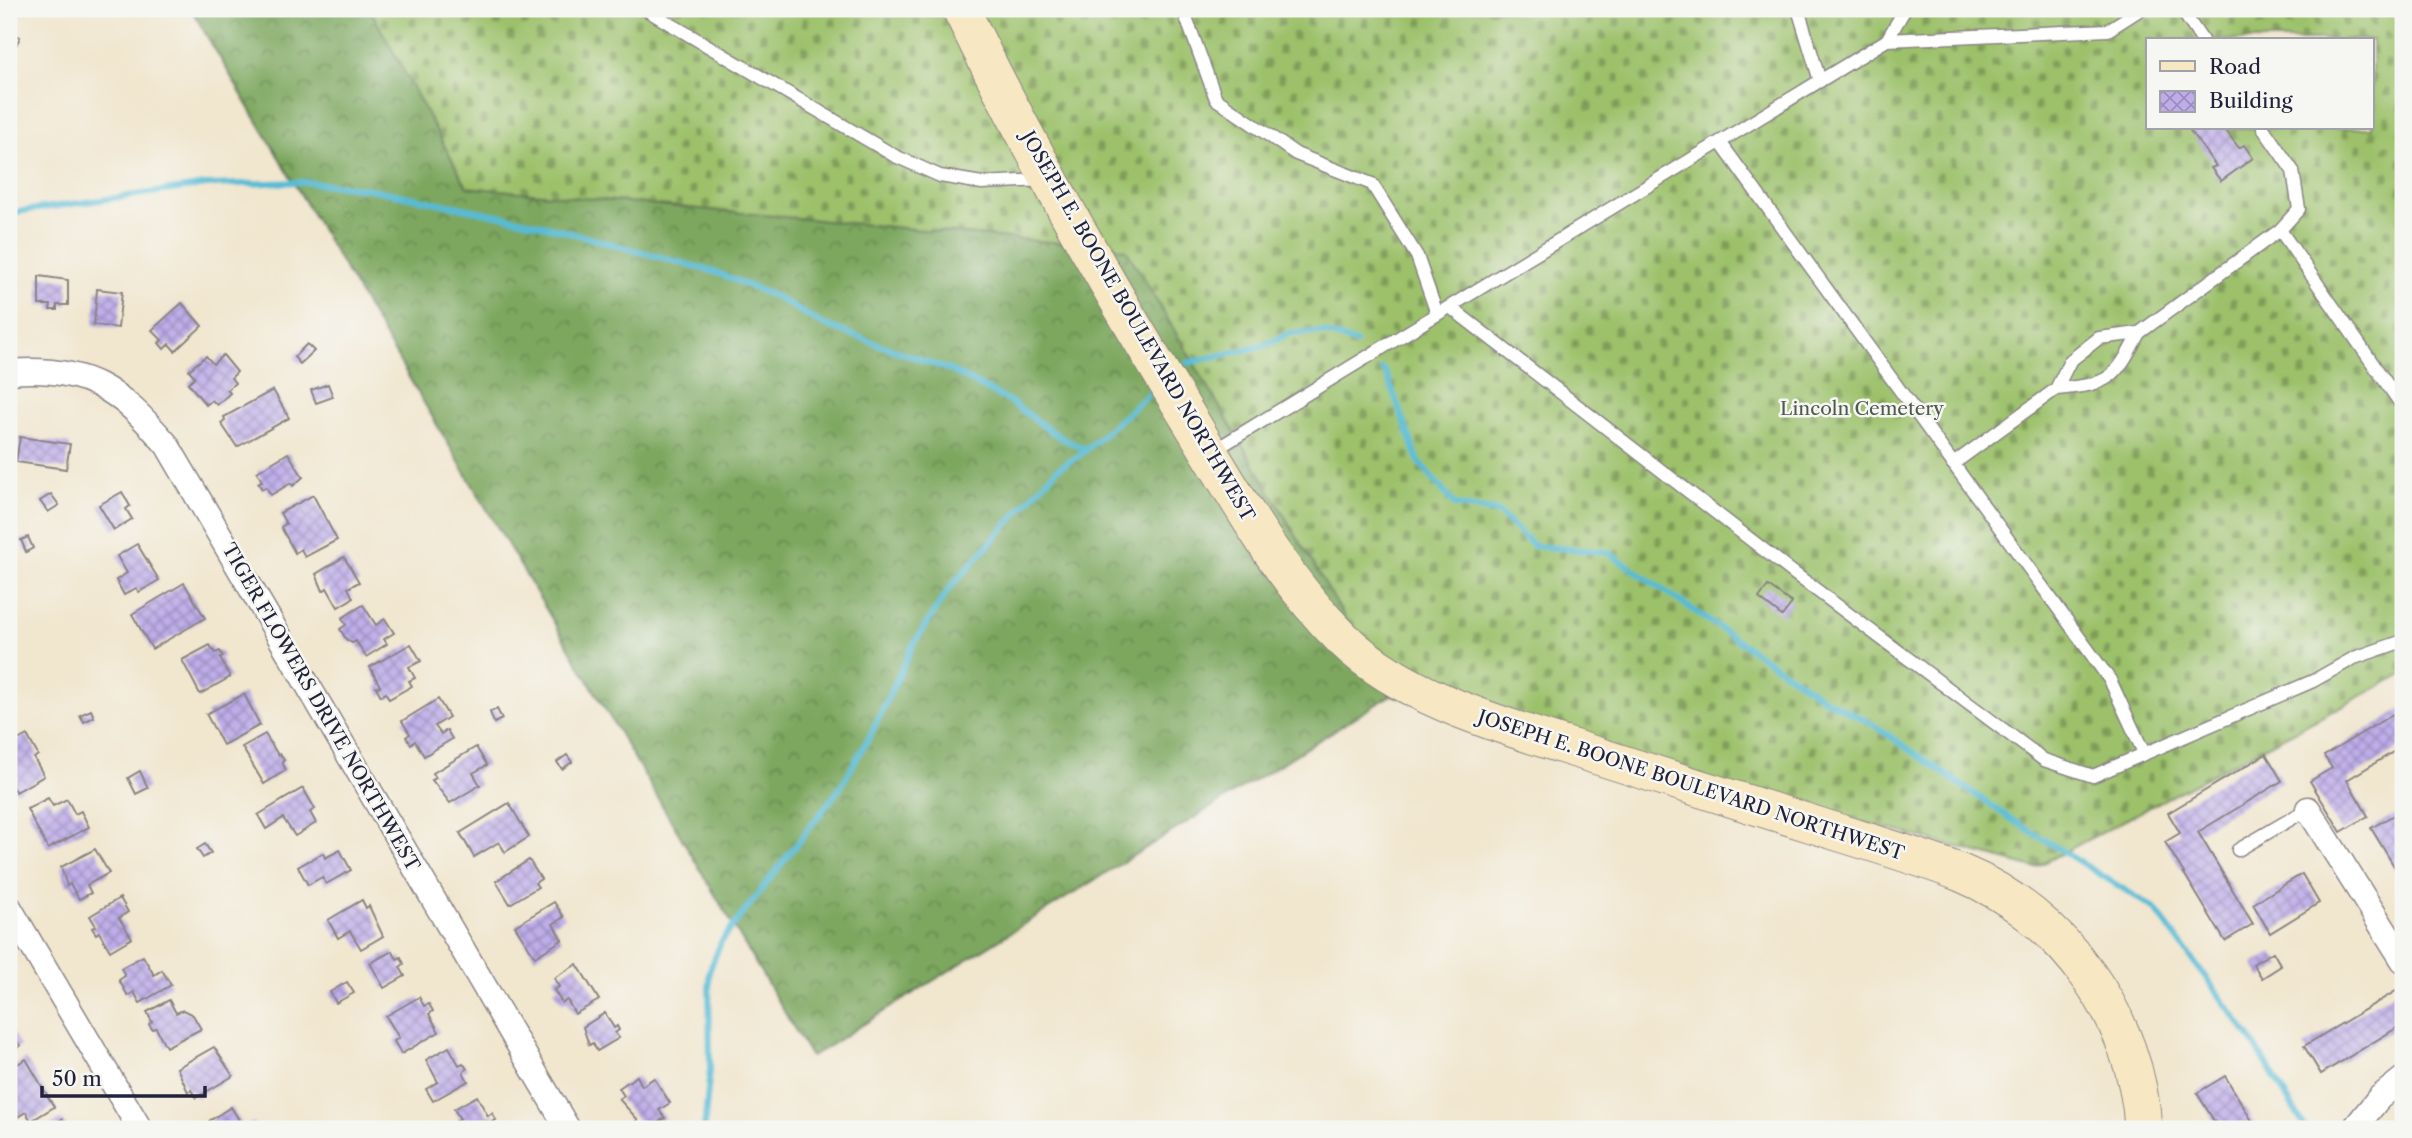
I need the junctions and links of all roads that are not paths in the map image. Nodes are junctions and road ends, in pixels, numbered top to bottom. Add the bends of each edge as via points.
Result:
1 (645, 9) edge
2 (961, 9) edge
3 (1183, 9) edge
4 (1798, 9) edge
5 (1906, 9) edge
6 (2141, 9) edge
7 (2181, 9) edge
8 (2201, 38) edge
9 (1887, 40) junction
10 (1820, 81) junction
11 (2264, 130) edge
12 (1720, 142) junction
13 (1050, 179) junction
14 (2280, 230) junction
15 (1450, 307) junction
16 (1437, 314) junction
17 (2139, 333) junction
18 (9, 372) edge
19 (2056, 389) junction
20 (2403, 407) edge
21 (1210, 453) junction
22 (1953, 464) junction
23 (2403, 641) edge
24 (2144, 753) junction
25 (2308, 809) joint
26 (2238, 850) dead end
27 (9, 906) edge
28 (17, 938) edge
29 (2403, 960) edge
30 (2403, 1079) edge
31 (140, 1129) edge
32 (568, 1129) edge
33 (2143, 1129) edge
34 (2354, 1129) edge

1 - 13 lane via 895,156 940,176 982,183
2 - 13 main road, JOSEPH E. BOONE BOULEVARD NORTHWEST
3 - 16 lane via 1216,99 1296,154 1372,184 1417,256
4 - 10 lane
5 - 9 lane
6 - 9 lane via 2108,30
7 - 8 lane
9 - 10 lane
10 - 12 lane
11 - 14 lane via 2293,171 2299,209
12 - 15 lane
12 - 22 lane
13 - 21 main road, JOSEPH E. BOONE BOULEVARD NORTHWEST
14 - 17 lane
14 - 20 lane
15 - 16 lane
15 - 24 lane via 2044,760 2092,776
16 - 21 lane
17 - 19 lane via 2099,338 2070,361
17 - 19 lane via 2122,367 2095,386
18 - 32 street, TIGER FLOWERS DRIVE NORTHWEST via 37,369 73,374 108,389 135,408 167,445
19 - 22 lane
21 - 33 main road, JOSEPH E. BOONE BOULEVARD NORTHWEST via 1305,598 1346,643 1391,676 1491,723 1964,874 2024,908 2074,955 2107,1004 2129,1054
22 - 24 lane via 2110,680
23 - 24 lane via 2354,658 2313,681
25 - 26 lane
25 - 29 street
27 - 28 street
28 - 31 street
30 - 34 street via 2379,1098

